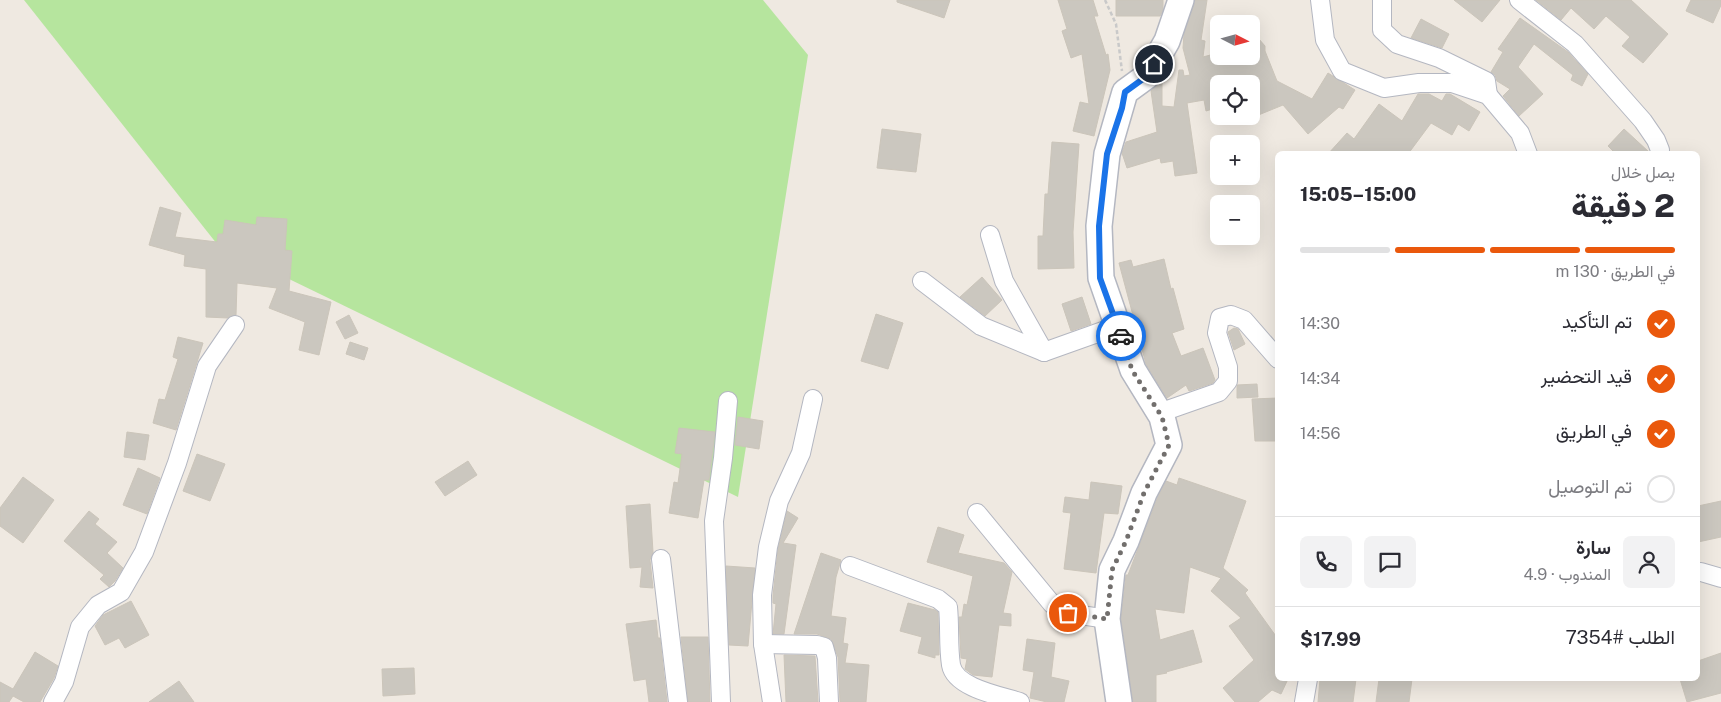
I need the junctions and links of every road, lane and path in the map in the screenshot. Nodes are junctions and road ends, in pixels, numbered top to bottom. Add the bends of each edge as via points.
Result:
1 (1105, 0) edge
2 (1181, 0) edge
3 (1320, 0) edge
4 (1382, 0) edge
5 (1519, 0) edge
6 (1125, 92) junction
7 (1488, 96) junction
8 (1527, 151) edge
9 (1660, 151) edge
10 (990, 235) dead end
11 (922, 281) dead end
12 (235, 325) dead end
13 (1117, 326) junction
14 (1044, 352) junction
15 (1275, 355) edge
16 (813, 399) dead end
17 (728, 401) dead end
18 (1159, 413) junction
19 (977, 514) dead end
20 (661, 559) dead end
21 (850, 566) dead end
22 (1701, 572) dead end
23 (1721, 578) edge
24 (1107, 619) junction
25 (763, 644) junction
26 (1308, 681) edge
27 (53, 702) edge
28 (678, 702) edge
29 (721, 702) edge
30 (772, 702) edge
31 (829, 702) edge
32 (1020, 702) edge
33 (1120, 702) edge
34 (1304, 702) edge

1 - 6 path via 1116,24
2 - 6 street via 1167,41 1147,76
3 - 7 street via 1325,40 1342,71 1384,88 1452,83
4 - 7 street via 1382,30 1397,44 1439,58 1486,81
5 - 9 street via 1575,44 1643,121
6 - 13 street via 1107,154 1099,226 1100,278
7 - 8 street via 1520,133
10 - 14 street via 1004,281
11 - 14 street via 981,326
12 - 27 street via 207,366 144,552 121,592 98,605 80,627 64,682
13 - 14 street
13 - 18 street via 1132,370
15 - 18 street via 1244,320 1231,315 1220,318 1217,333 1228,367 1228,382 1220,392
16 - 25 street via 801,453 779,501 768,547 762,595
17 - 29 street via 714,521
18 - 24 street via 1169,445 1144,493 1112,570
19 - 24 street via 1052,604 1068,613
20 - 28 street
21 - 32 street via 938,599 948,607 951,667 957,677 975,688
22 - 23 street
24 - 33 street
25 - 30 street
25 - 31 street via 824,647
26 - 34 street

